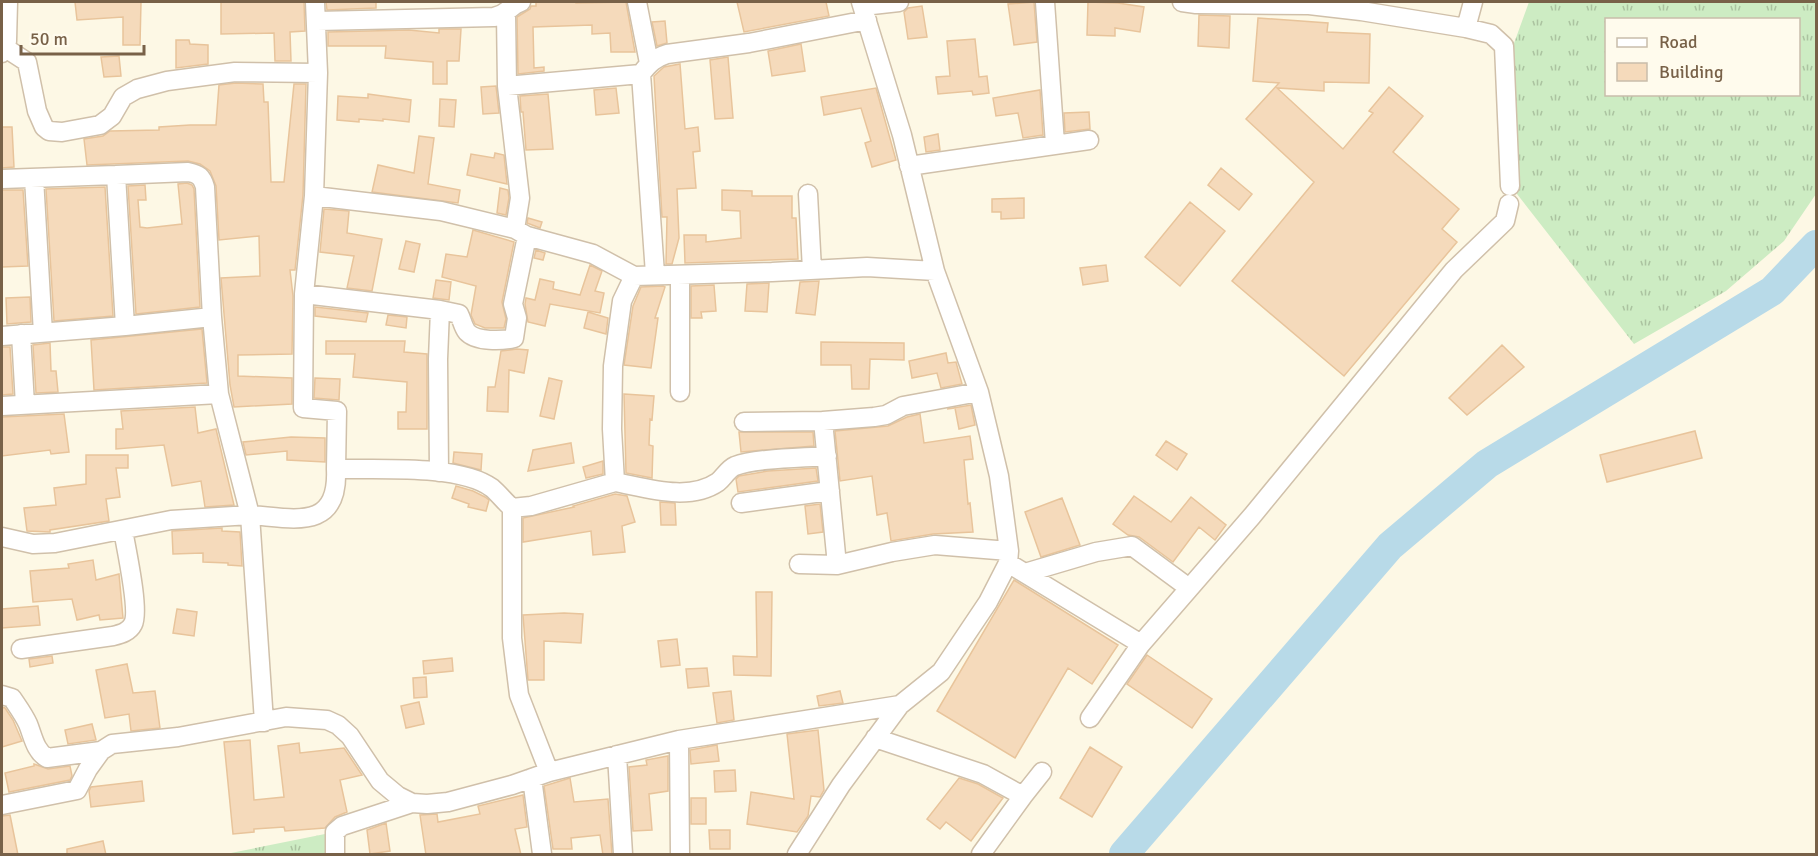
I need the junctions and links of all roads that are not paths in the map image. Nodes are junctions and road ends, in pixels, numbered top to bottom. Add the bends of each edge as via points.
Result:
1 (8, 2) edge
2 (315, 2) edge
3 (521, 2) edge
4 (637, 2) edge
5 (899, 2) edge
6 (1045, 2) edge
7 (1182, 2) edge
8 (1473, 2) edge
9 (1264, 3) edge
10 (1309, 3) edge
11 (1361, 6) edge
12 (864, 9) edge
13 (506, 14) junction
14 (316, 21) junction
15 (1466, 28) junction
16 (3, 50) edge
17 (645, 68) junction
18 (318, 73) junction
19 (507, 86) junction
20 (1089, 140) dead end
21 (1055, 144) junction
22 (909, 166) junction
23 (116, 176) junction
24 (34, 178) junction
25 (2, 179) edge
26 (808, 194) dead end
27 (314, 196) junction
28 (521, 232) junction
29 (812, 270) junction
30 (935, 271) junction
31 (655, 274) junction
32 (680, 275) junction
33 (634, 276) junction
34 (304, 294) junction
35 (440, 310) junction
36 (212, 317) junction
37 (125, 326) junction
38 (43, 333) junction
39 (21, 334) junction
40 (2, 336) edge
41 (680, 392) dead end
42 (979, 392) junction
43 (219, 394) junction
44 (25, 405) junction
45 (2, 406) edge
46 (823, 421) junction
47 (744, 422) dead end
48 (826, 456) junction
49 (336, 469) junction
50 (439, 472) junction
51 (615, 482) junction
52 (830, 491) junction
53 (741, 503) dead end
54 (512, 508) junction
55 (250, 515) junction
56 (123, 530) junction
57 (2, 537) edge
58 (1009, 557) junction
59 (799, 564) dead end
60 (837, 565) junction
61 (1025, 573) junction
62 (1189, 588) junction
63 (1141, 644) junction
64 (21, 650) dead end
65 (2, 695) edge
66 (900, 705) junction
67 (1090, 718) dead end
68 (264, 722) junction
69 (875, 738) junction
70 (679, 740) junction
71 (101, 751) junction
72 (617, 755) junction
73 (1042, 772) dead end
74 (540, 775) junction
75 (1023, 796) junction
76 (412, 803) junction
77 (2, 805) edge
78 (335, 855) edge
79 (542, 855) edge
80 (623, 855) edge
81 (680, 855) edge
82 (797, 855) edge
83 (981, 855) edge

1 - 16 street via 7,41
2 - 14 street
3 - 13 street
4 - 17 street
5 - 12 street
6 - 21 street
7 - 9 street
8 - 15 street
9 - 10 street
10 - 11 street
11 - 15 street
12 - 17 street via 749,44 667,54
12 - 22 street
13 - 14 street
13 - 19 street
14 - 18 street
15 - 62 street via 1491,34 1504,46 1509,195 1505,221 1454,270
16 - 18 street via 27,62 37,111 49,131 100,125 112,116 123,97 167,81 235,72
17 - 19 street
17 - 31 street
18 - 27 street
19 - 28 street
20 - 21 street
21 - 22 street
22 - 30 street
23 - 24 street
23 - 36 street via 188,172 202,178
23 - 37 street
24 - 25 street
24 - 38 street
26 - 29 street
27 - 28 street via 441,211
27 - 34 street
28 - 33 street via 593,254
28 - 35 street via 513,304 517,318 514,338 493,340 470,335 459,315
29 - 30 street via 867,267
29 - 32 street
30 - 42 street
31 - 32 street
31 - 33 street
32 - 41 street
33 - 51 street via 622,301 613,366
34 - 35 street
34 - 49 street via 303,408 337,411
35 - 50 street
36 - 37 street
36 - 43 street
37 - 38 street
38 - 39 street
39 - 40 street
39 - 44 street
42 - 46 street via 903,406 886,415
42 - 58 street via 999,476
43 - 44 street
43 - 55 street
44 - 45 street
46 - 47 street
46 - 48 street
48 - 51 street via 733,466 718,482 674,493
48 - 52 street
49 - 50 street
49 - 55 street via 337,485 320,514 307,519
50 - 54 street via 472,478 492,488
51 - 54 street
52 - 53 street
52 - 60 street
54 - 74 street via 512,638 519,695
55 - 56 street via 171,520
55 - 68 street
56 - 57 street via 55,543 33,544
56 - 64 street via 136,608 134,624 113,636
58 - 60 street via 935,545
58 - 61 street
58 - 66 street via 988,602 941,672
59 - 60 street
61 - 62 street via 1132,546
61 - 63 street
62 - 63 street
63 - 67 street
65 - 71 street via 12,698 35,744 47,758
66 - 69 street
66 - 70 street
68 - 71 street via 112,744
68 - 76 street via 286,717 311,718 338,725 380,781
69 - 75 street via 983,774
69 - 82 street
70 - 72 street
70 - 81 street
71 - 77 street via 77,790
72 - 74 street
72 - 80 street
73 - 75 street
74 - 76 street via 448,802
74 - 79 street
75 - 83 street
76 - 78 street via 342,826 335,832

